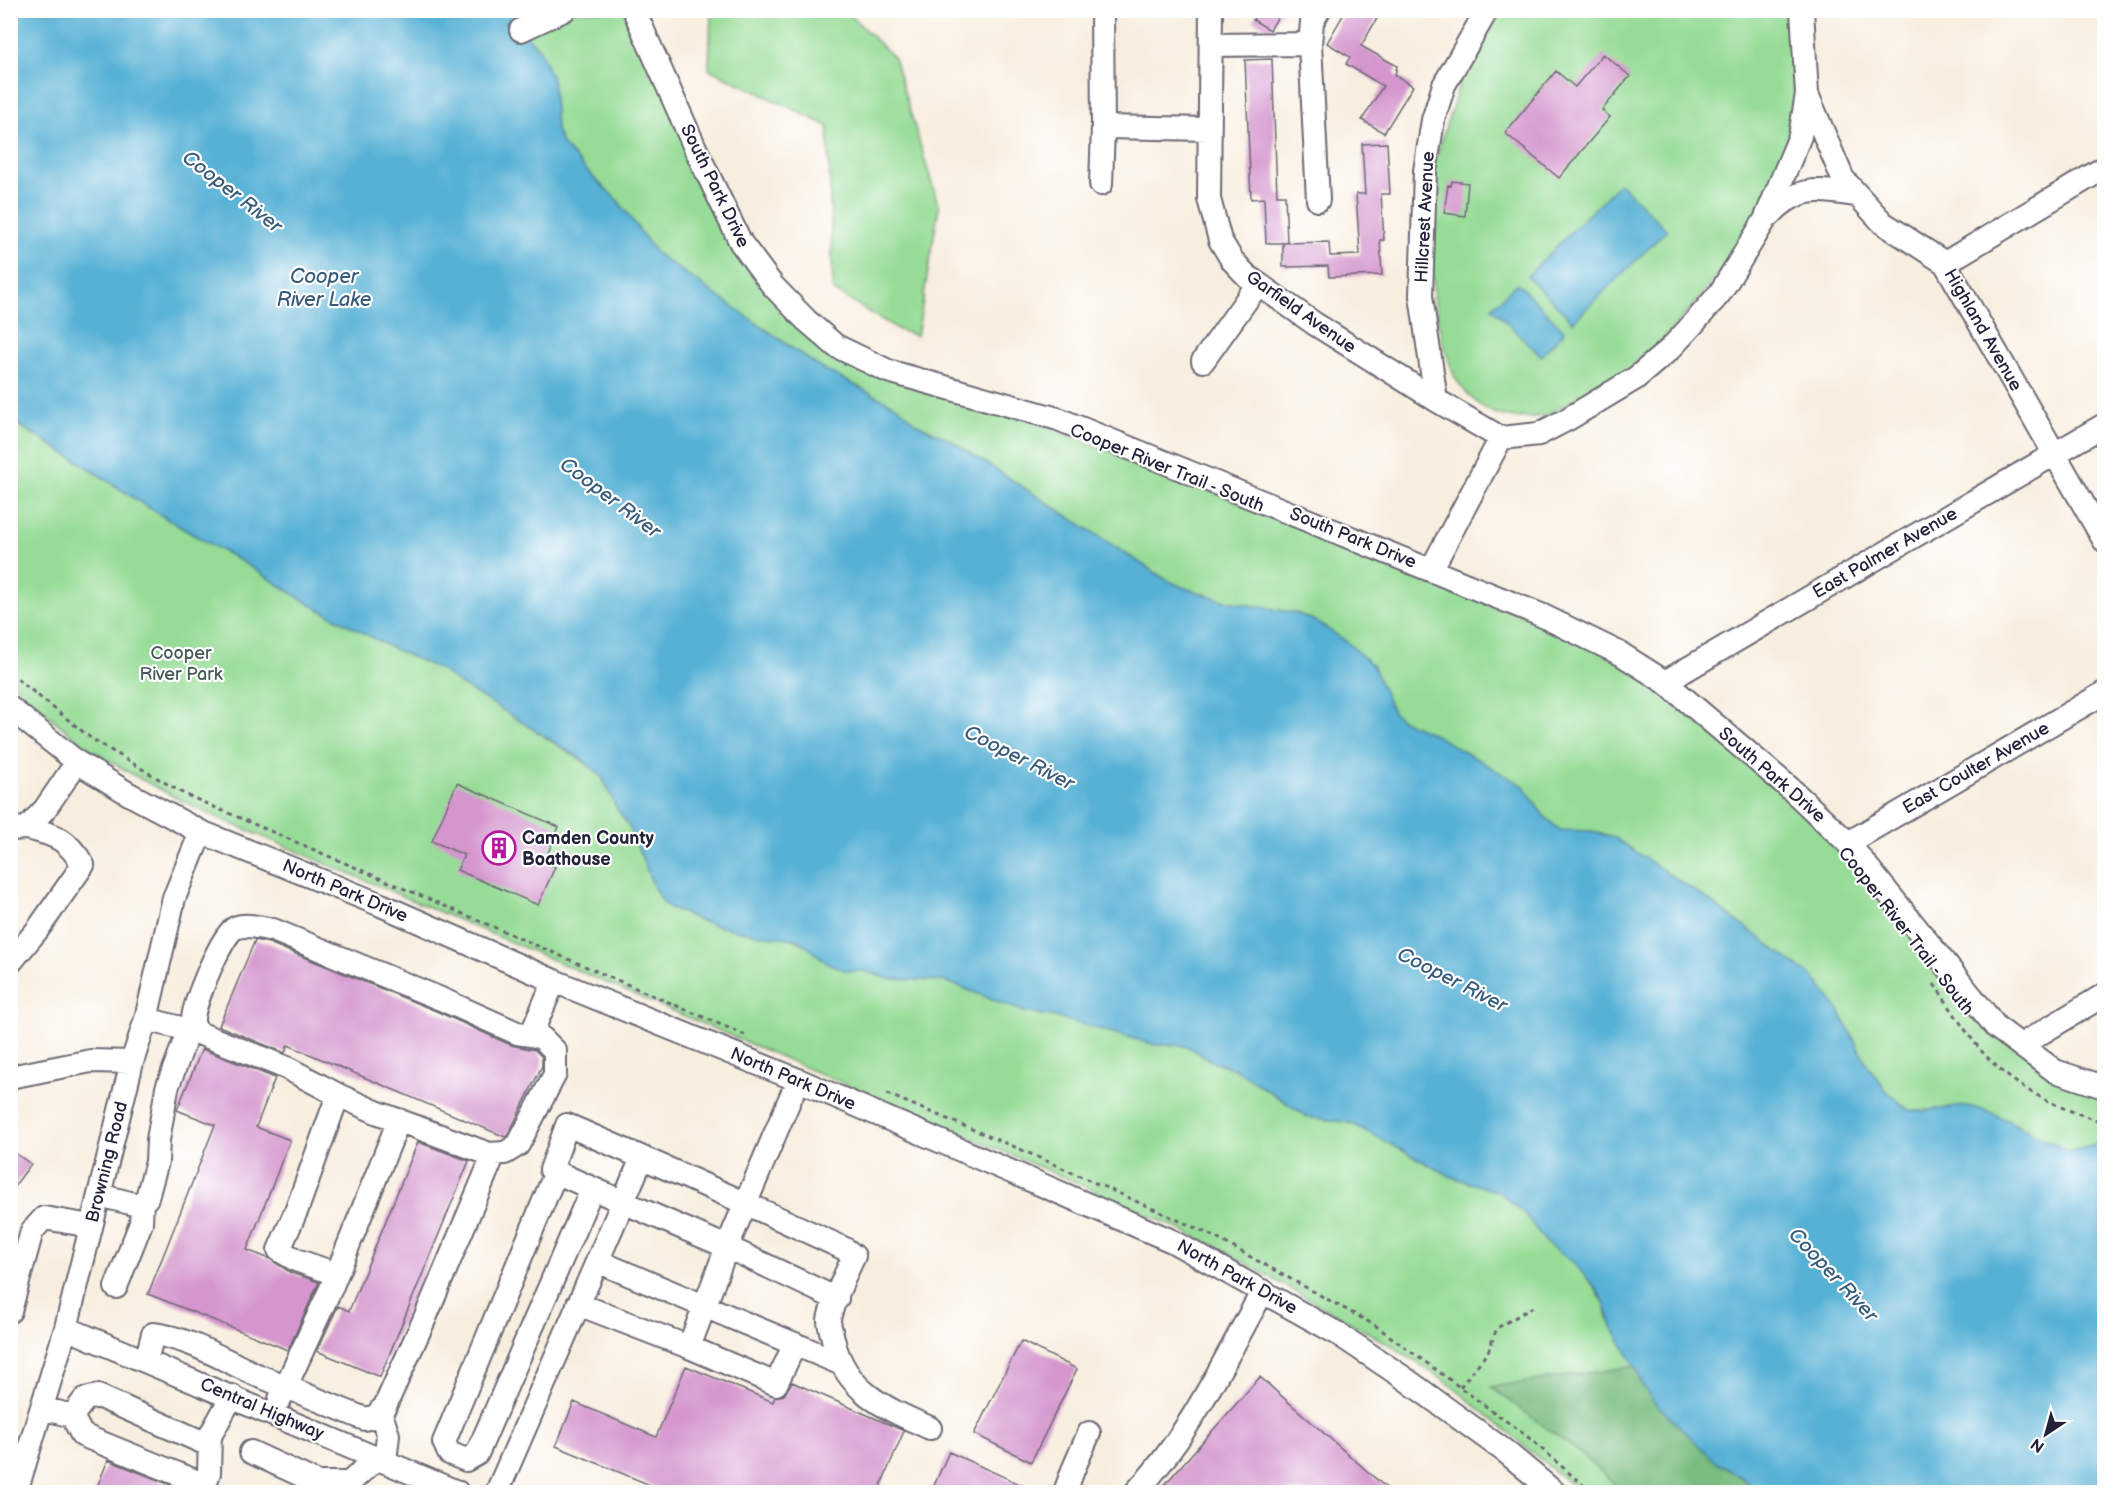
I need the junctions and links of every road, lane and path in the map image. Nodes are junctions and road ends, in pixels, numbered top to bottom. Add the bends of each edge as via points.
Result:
1 (564, 10) edge
2 (634, 10) edge
3 (1102, 10) edge
4 (1211, 10) edge
5 (1319, 10) edge
6 (1487, 10) edge
7 (1803, 10) edge
8 (521, 30) dead end
9 (1310, 44) junction
10 (1211, 45) junction
11 (1807, 94) junction
12 (1103, 127) junction
13 (1209, 129) junction
14 (2104, 168) edge
15 (1101, 184) dead end
16 (1857, 195) junction
17 (1318, 200) dead end
18 (1766, 220) junction
19 (1945, 263) junction
20 (1258, 284) junction
21 (1203, 361) dead end
22 (1436, 400) junction
23 (2104, 425) edge
24 (1501, 438) junction
25 (2054, 455) junction
26 (2104, 540) edge
27 (1431, 570) junction
28 (1665, 682) junction
29 (2104, 693) edge
30 (10, 708) edge
31 (77, 762) junction
32 (19, 829) edge
33 (201, 832) junction
34 (1848, 843) junction
35 (10, 963) edge
36 (1928, 976) dead end
37 (555, 981) junction
38 (2104, 995) edge
39 (146, 1019) junction
40 (193, 1031) junction
41 (531, 1035) junction
42 (2021, 1045) junction
43 (132, 1062) junction
44 (10, 1077) edge
45 (798, 1080) junction
46 (2104, 1087) edge
47 (338, 1095) junction
48 (399, 1120) junction
49 (2104, 1122) edge
50 (494, 1154) junction
51 (642, 1158) junction
52 (555, 1172) junction
53 (592, 1189) junction
54 (99, 1195) junction
55 (142, 1202) junction
56 (623, 1202) junction
57 (746, 1203) junction
58 (91, 1226) junction
59 (727, 1247) junction
60 (597, 1261) junction
61 (336, 1274) junction
62 (116, 1287) dead end
63 (1263, 1291) junction
64 (837, 1299) junction
65 (578, 1305) junction
66 (705, 1306) junction
67 (1533, 1307) dead end
68 (10, 1311) edge
69 (66, 1328) junction
70 (795, 1344) junction
71 (689, 1347) junction
72 (146, 1361) junction
73 (842, 1364) junction
74 (285, 1387) junction
75 (1460, 1387) dead end
76 (232, 1396) junction
77 (42, 1408) junction
78 (380, 1411) junction
79 (273, 1414) junction
80 (72, 1416) junction
81 (930, 1428) dead end
82 (1089, 1433) dead end
83 (209, 1444) junction
84 (251, 1452) dead end
85 (381, 1460) junction
86 (16, 1477) edge
87 (203, 1489) edge
88 (457, 1492) edge
89 (497, 1492) edge
90 (1065, 1492) edge
91 (1136, 1492) edge
92 (1554, 1492) edge

1 - 8 street
2 - 27 street, South Park Drive via 741,243 772,286 836,346 888,371 1058,419
3 - 12 street
4 - 10 street, Garfield Avenue
5 - 9 street via 1312,22
6 - 22 street, Hillcrest Avenue via 1444,85 1433,120 1425,171 1421,296
7 - 11 street, Highland Avenue
9 - 10 street
9 - 17 street
10 - 13 street, Garfield Avenue
11 - 16 street, Highland Avenue via 1843,179
11 - 18 street via 1800,136
12 - 13 street
12 - 15 street
13 - 20 street, Garfield Avenue via 1209,199 1220,240 1232,260
14 - 19 street
16 - 18 street via 1815,190 1797,194 1781,202
16 - 19 street, Highland Avenue via 1882,223
18 - 24 street via 1720,293 1670,349 1636,378 1539,434
19 - 25 street, Highland Avenue
20 - 21 street
20 - 22 street, Garfield Avenue
22 - 24 street, Garfield Avenue
23 - 25 street, East Palmer Avenue
24 - 27 street
25 - 26 street, Highland Avenue
25 - 28 street, East Palmer Avenue
27 - 28 street, South Park Drive via 1541,615 1621,654
28 - 34 street, South Park Drive
29 - 34 street, East Coulter Avenue
30 - 31 street, North Park Drive
31 - 32 street via 45,809
31 - 33 street, North Park Drive
32 - 35 street via 46,833 71,846 83,866
33 - 37 street, North Park Drive
33 - 39 street, Browning Road via 174,898
34 - 42 street, South Park Drive via 1996,1027
36 - 49 path, Cooper River Trail - South via 1990,1061 2056,1106
37 - 41 street
37 - 45 street, North Park Drive
38 - 42 street
39 - 40 street
39 - 43 street, Browning Road
40 - 41 street via 192,1020 214,958 234,928 248,926 273,930 517,1033
40 - 47 street via 287,1068
40 - 55 street via 167,1088 157,1162 147,1198
41 - 50 street via 542,1038 555,1051 555,1074 518,1145
42 - 46 street, South Park Drive via 2055,1071
43 - 44 street via 91,1061
43 - 54 street, Browning Road
45 - 57 street
45 - 63 street, North Park Drive via 1172,1241
47 - 48 street
47 - 61 street via 279,1250
48 - 50 street
48 - 61 street
50 - 78 street via 425,1318
51 - 52 street via 567,1125 551,1170
51 - 56 street
51 - 57 street
52 - 53 street
52 - 53 street via 444,1442 449,1453 466,1460 477,1454
53 - 56 street
54 - 55 street via 138,1205
54 - 58 street, Browning Road
55 - 62 street via 141,1223
56 - 59 street
56 - 60 street
57 - 59 street
57 - 64 street via 854,1256
58 - 68 street via 44,1218 38,1224 32,1231
58 - 69 street, Browning Road
59 - 64 street
59 - 66 street
60 - 65 street
60 - 66 street
61 - 74 street
63 - 91 street via 1194,1414 1166,1458
63 - 92 street, North Park Drive via 1404,1378
64 - 73 street via 829,1320
65 - 71 street
65 - 89 street
66 - 70 street
66 - 71 street
67 - 75 path via 1497,1328 1488,1352
69 - 72 street, Central Highway
69 - 77 street, Browning Road
70 - 71 street via 776,1384
70 - 73 street
72 - 74 street via 153,1334 161,1335 181,1340
72 - 76 street, Central Highway
73 - 81 street via 869,1397
74 - 78 street via 365,1419
74 - 79 street
76 - 79 street, Central Highway
76 - 83 street
77 - 80 street
77 - 86 street, Browning Road
78 - 85 street via 388,1435
79 - 85 street, Central Highway
80 - 83 street via 85,1399 99,1396
80 - 87 street via 82,1435
82 - 90 street
83 - 87 street via 209,1473
84 - 85 street via 318,1483 349,1483
85 - 88 street, Central Highway

